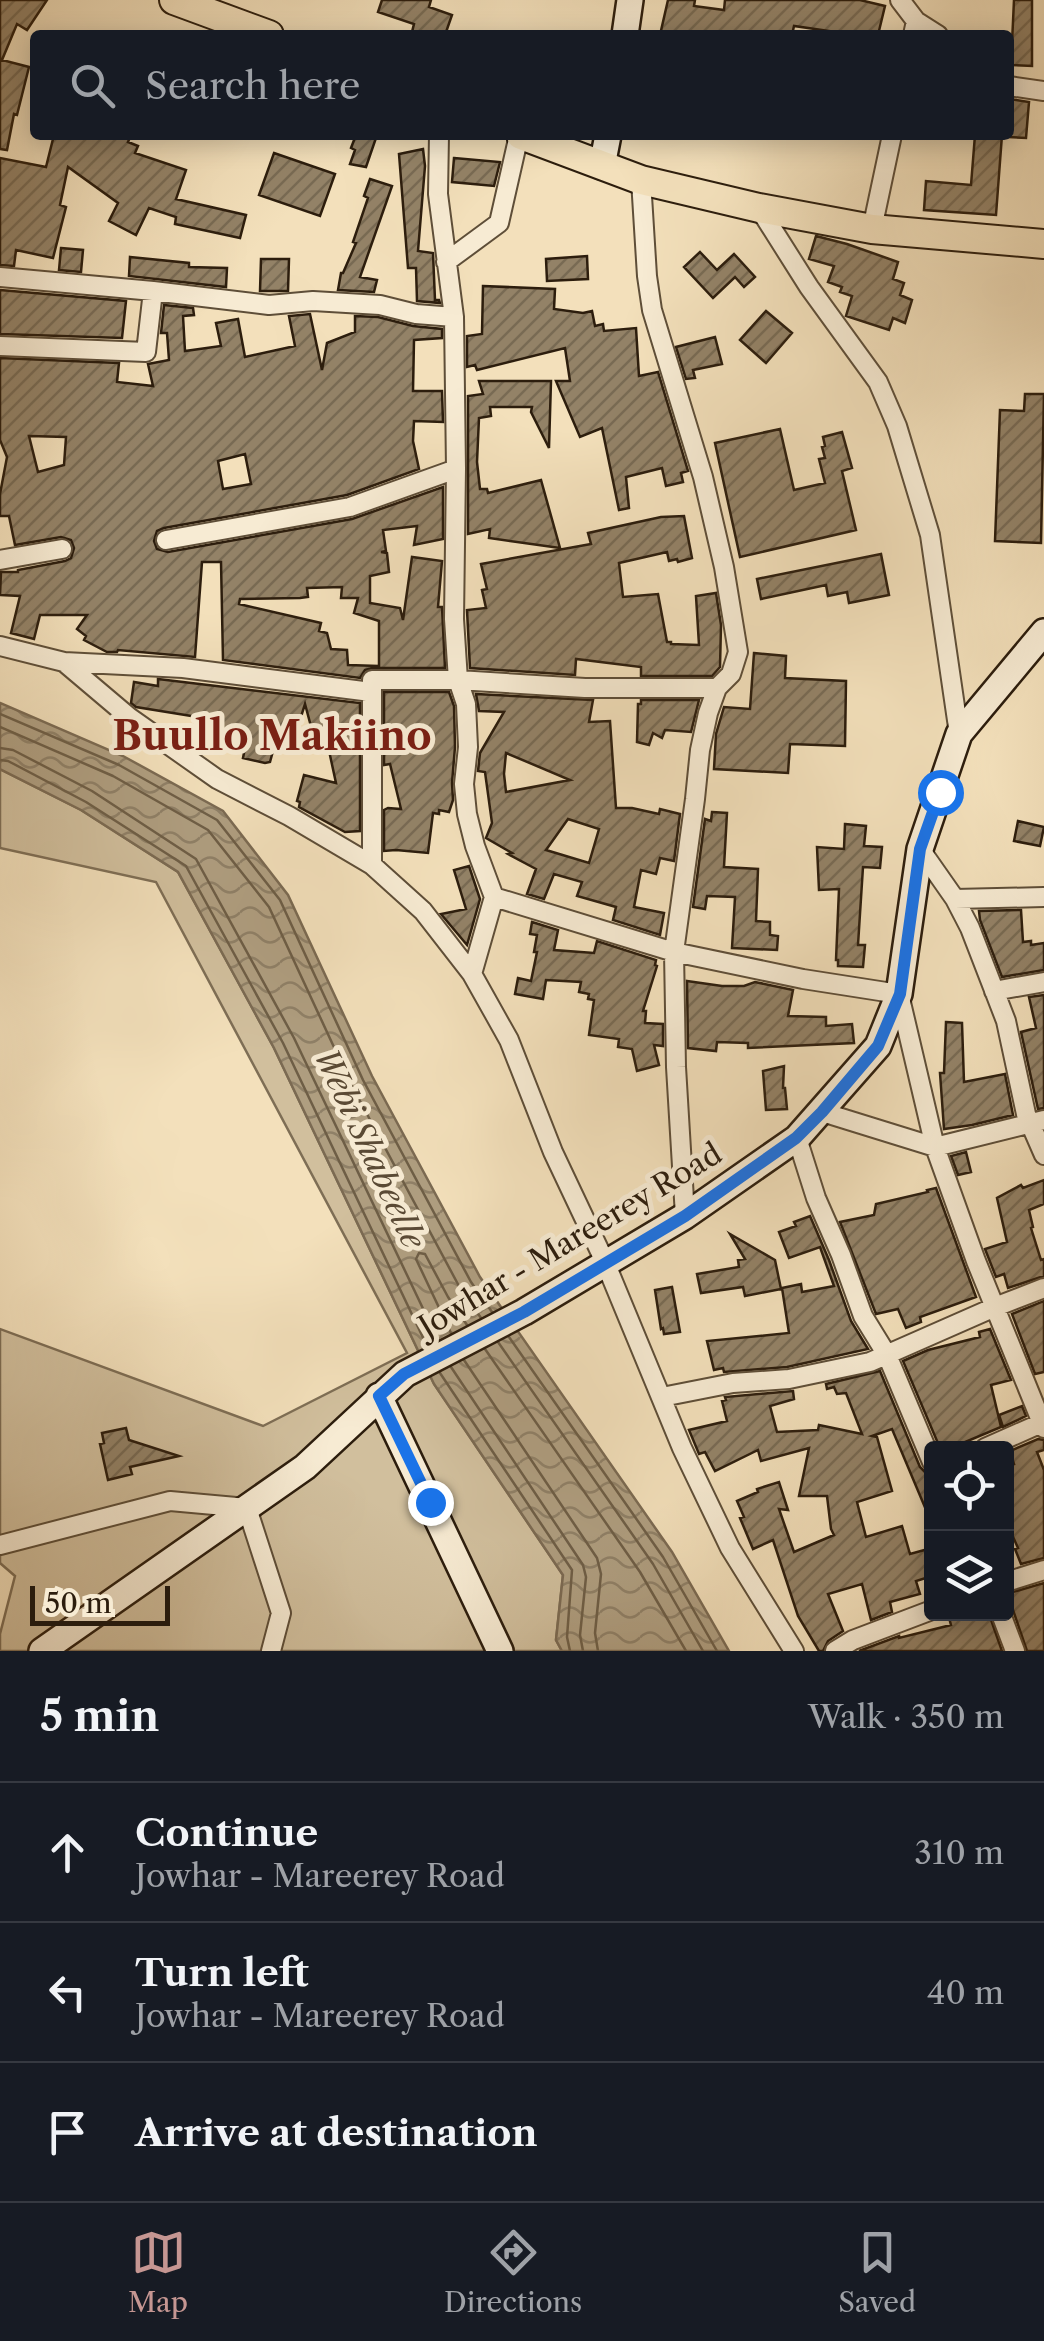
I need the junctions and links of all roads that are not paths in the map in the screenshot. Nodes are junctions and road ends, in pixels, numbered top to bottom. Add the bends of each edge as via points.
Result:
1 (174, 0) edge
2 (630, 0) edge
3 (900, 0) edge
4 (216, 7) edge
5 (914, 28) edge
6 (260, 30) edge
7 (625, 30) edge
8 (1014, 87) edge
9 (1044, 91) edge
10 (439, 140) edge
11 (519, 140) edge
12 (533, 140) edge
13 (607, 140) edge
14 (891, 140) edge
15 (602, 166) junction
16 (641, 180) junction
17 (759, 208) junction
18 (872, 229) junction
19 (1044, 244) edge
20 (446, 262) junction
21 (0, 277) edge
22 (153, 291) junction
23 (454, 317) junction
24 (0, 346) edge
25 (456, 469) junction
26 (166, 540) dead end
27 (62, 549) dead end
28 (0, 560) edge
29 (1042, 640) edge
30 (0, 646) edge
31 (64, 662) junction
32 (458, 680) junction
33 (717, 688) junction
34 (372, 692) junction
35 (959, 734) junction
36 (920, 849) junction
37 (372, 865) junction
38 (494, 897) junction
39 (1044, 897) edge
40 (955, 899) junction
41 (674, 952) junction
42 (472, 974) junction
43 (1044, 982) edge
44 (994, 990) junction
45 (900, 994) junction
46 (822, 1112) junction
47 (1037, 1121) edge
48 (796, 1138) junction
49 (935, 1146) junction
50 (1044, 1154) edge
51 (685, 1216) junction
52 (606, 1262) junction
53 (1044, 1288) edge
54 (995, 1307) junction
55 (887, 1355) junction
56 (379, 1396) junction
57 (662, 1397) junction
58 (1043, 1424) edge
59 (1001, 1441) edge
60 (924, 1443) edge
61 (247, 1508) junction
62 (0, 1545) edge
63 (1044, 1570) edge
64 (1014, 1579) edge
65 (924, 1613) edge
66 (1004, 1621) edge
67 (42, 1651) edge
68 (271, 1651) edge
69 (500, 1651) edge
70 (794, 1651) edge
71 (834, 1651) edge
72 (1015, 1651) edge

1 - 4 main road
2 - 7 street
3 - 5 street
4 - 6 main road
8 - 9 street
10 - 20 street
11 - 20 street via 499,222
12 - 15 main road
13 - 15 street
14 - 18 street
15 - 16 main road
16 - 17 main road
16 - 33 street via 652,310 704,477 738,652 731,674
17 - 18 main road
17 - 35 street via 878,382 897,426 930,534
18 - 19 main road
20 - 23 street
21 - 22 street
22 - 23 street via 269,305 380,305
22 - 24 street via 146,352
23 - 25 street
25 - 26 street via 350,507
25 - 32 street
27 - 28 street
29 - 35 street, Jowhar - Mareerey Road
30 - 31 street
31 - 34 street via 183,668
31 - 37 street via 217,779
32 - 33 street
32 - 34 street via 372,680
32 - 38 street via 466,704 467,814
33 - 41 street via 700,750
34 - 37 street
35 - 36 street, Jowhar - Mareerey Road
36 - 40 street
36 - 45 street, Jowhar - Mareerey Road
37 - 42 street via 423,911
38 - 41 street
38 - 42 street
39 - 40 street
40 - 44 street
41 - 45 street
41 - 51 street
42 - 52 street via 509,1040
43 - 44 street
44 - 47 street via 1022,1101
45 - 46 street, Jowhar - Mareerey Road via 878,1046
45 - 49 street
46 - 48 street, Jowhar - Mareerey Road
46 - 49 street
47 - 49 street
47 - 50 street
48 - 51 street, Jowhar - Mareerey Road
48 - 55 street via 864,1316
49 - 54 street
51 - 52 street, Jowhar - Mareerey Road
52 - 56 street, Jowhar - Mareerey Road via 404,1374
52 - 57 street
53 - 54 street
54 - 55 street
54 - 58 street
55 - 57 street via 789,1379
55 - 60 street
56 - 61 street, Jowhar - Mareerey Road via 306,1466
56 - 69 street
57 - 70 street via 730,1548
58 - 59 street
61 - 62 street via 170,1501
61 - 67 street, Jowhar - Mareerey Road
61 - 68 street via 281,1612
63 - 64 street
65 - 71 street
66 - 72 street

